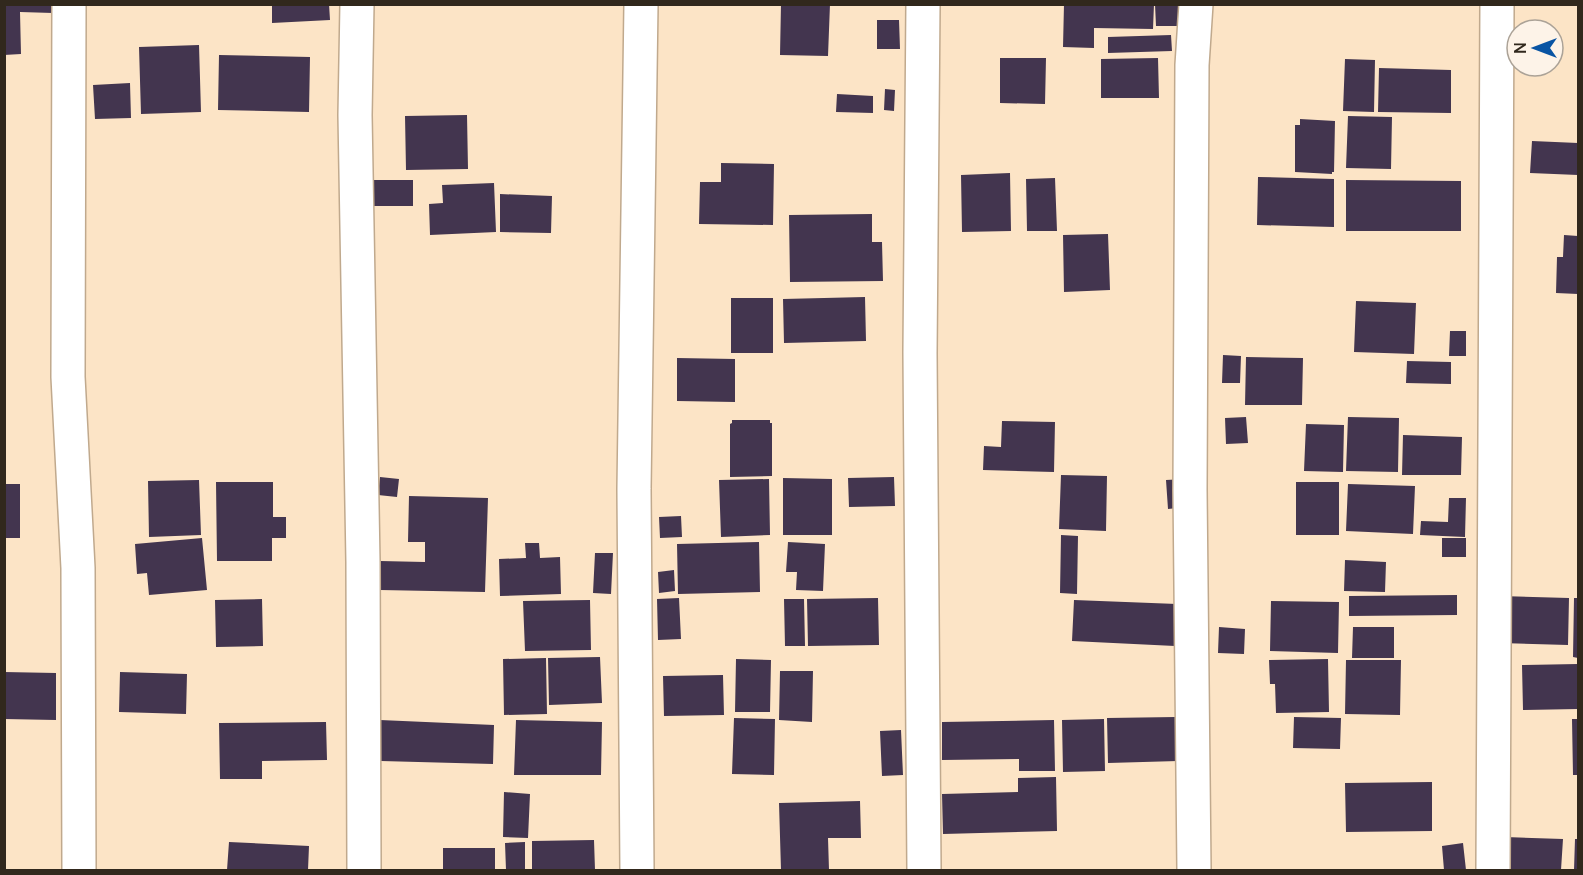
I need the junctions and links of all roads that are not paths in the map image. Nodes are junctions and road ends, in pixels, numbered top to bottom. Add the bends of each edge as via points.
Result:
1 (69, 4) edge
2 (357, 4) edge
3 (641, 4) edge
4 (923, 4) edge
5 (1196, 4) edge
6 (1497, 4) edge
7 (79, 870) edge
8 (364, 870) edge
9 (637, 870) edge
10 (924, 870) edge
11 (1194, 870) edge
12 (1493, 870) edge

1 - 7 street via 68,377 78,568
2 - 8 street via 354,115 363,562
3 - 9 street via 634,489
4 - 10 street via 920,353
5 - 11 street via 1192,77 1190,479
6 - 12 street

